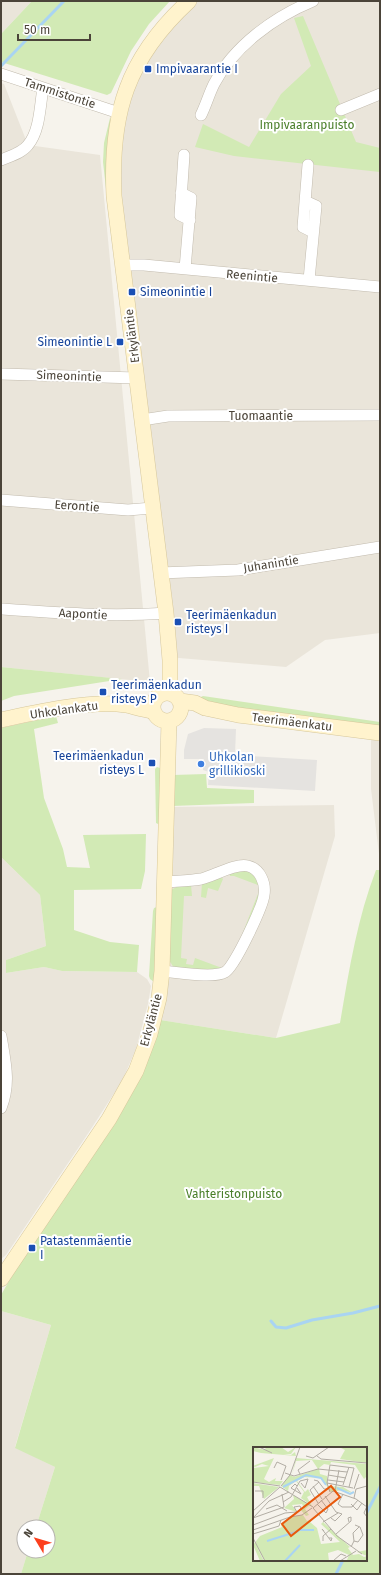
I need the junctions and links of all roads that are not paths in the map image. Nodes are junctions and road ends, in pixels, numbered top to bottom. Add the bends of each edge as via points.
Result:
1 (189, 1) edge
2 (313, 1) edge
3 (2, 74) edge
4 (43, 88) junction
5 (378, 98) edge
6 (341, 110) dead end
7 (119, 113) junction
8 (201, 115) dead end
9 (184, 155) dead end
10 (1, 160) edge
11 (308, 165) dead end
12 (124, 265) junction
13 (185, 269) junction
14 (309, 280) junction
15 (380, 287) edge
16 (1, 374) edge
17 (137, 378) junction
18 (380, 416) edge
19 (142, 420) junction
20 (1, 500) edge
21 (152, 508) junction
22 (380, 547) edge
23 (160, 573) junction
24 (1, 609) edge
25 (166, 613) junction
26 (154, 705) junction
27 (175, 707) junction
28 (1, 720) edge
29 (380, 733) edge
30 (165, 882) junction
31 (162, 971) junction
32 (1, 1036) edge
33 (4, 1078) edge
34 (1, 1108) edge
35 (2, 1274) edge

1 - 7 street, Erkyläntie via 151,41 131,77
2 - 8 street via 286,15 243,46 214,84
3 - 4 street, Tammistontie
4 - 7 street, Tammistontie
4 - 10 street via 35,133 28,146 21,152
5 - 6 street
7 - 12 street, Erkyläntie via 114,139 114,196
9 - 13 street via 180,214 190,220
11 - 14 street via 303,227 314,232
12 - 13 street, Reenintie
12 - 17 street, Erkyläntie
13 - 14 street, Reenintie
14 - 15 street, Reenintie
16 - 17 street, Simeonintie
17 - 19 street, Erkyläntie
18 - 19 street, Tuomaantie via 168,416
19 - 21 street, Erkyläntie
20 - 21 street, Eerontie via 128,510
21 - 23 street, Erkyläntie
22 - 23 street, Juhanintie via 238,570
23 - 25 street, Erkyläntie
24 - 25 street, Aapontie via 110,616
25 - 27 street, Erkyläntie
26 - 27 street, Teerimäenkatu via 162,694
26 - 27 street, Uhkolankatu via 159,718
26 - 28 street, Uhkolankatu via 103,704 38,712
27 - 29 street, Teerimäenkatu via 195,713 204,708 238,715
27 - 30 street, Erkyläntie
30 - 31 street, Erkyläntie
30 - 31 street via 201,879 248,866 262,878 264,896 229,970 216,975
31 - 35 street, Erkyläntie via 159,998 150,1034 136,1070 109,1119
32 - 33 street
33 - 34 street via 6,1091

